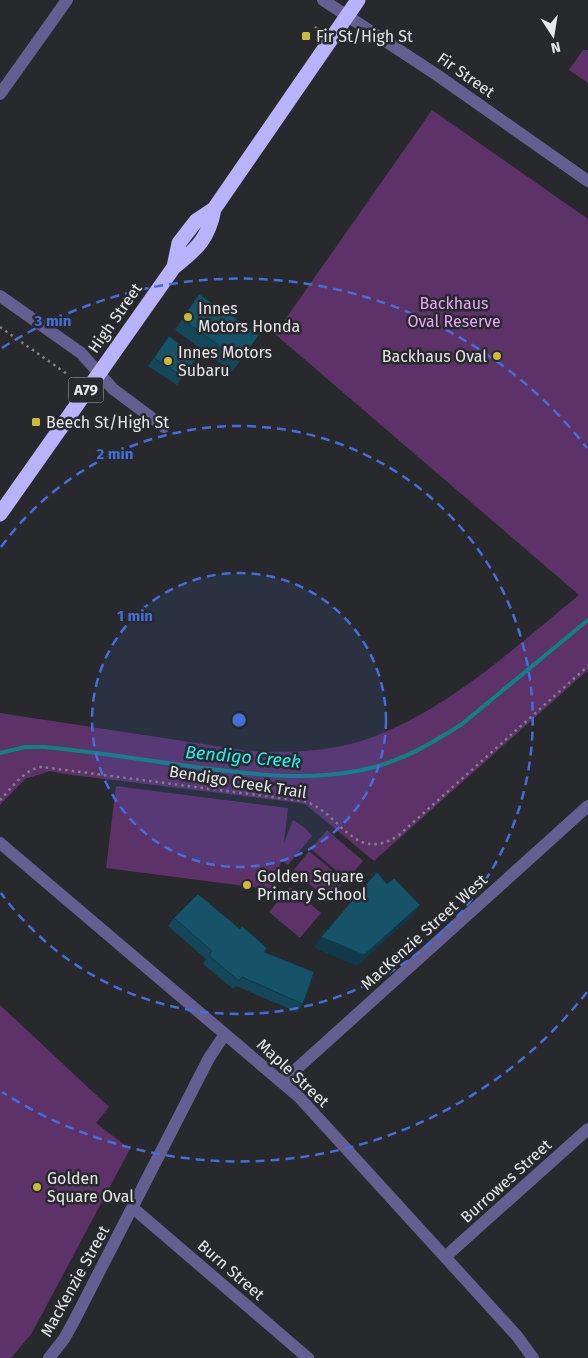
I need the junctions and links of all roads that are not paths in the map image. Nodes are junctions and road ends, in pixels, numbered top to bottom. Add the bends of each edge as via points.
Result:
1 (67, 0) edge
2 (323, 0) edge
3 (358, 0) edge
4 (347, 16) junction
5 (0, 94) edge
6 (588, 181) edge
7 (0, 296) edge
8 (98, 373) junction
9 (164, 427) dead end
10 (0, 514) edge
11 (588, 806) edge
12 (0, 843) edge
13 (225, 1034) junction
14 (282, 1082) junction
15 (588, 1129) edge
16 (133, 1208) junction
17 (445, 1257) junction
18 (50, 1358) edge
19 (308, 1358) edge
20 (533, 1358) edge

1 - 5 street
2 - 4 street, Fir Street
3 - 4 highway, High Street / A79
4 - 6 street, Fir Street
4 - 8 highway, High Street / A79 via 214,209 210,227 193,252 174,267
7 - 8 street via 81,353
8 - 9 street via 113,389
8 - 10 highway, High Street / A79
11 - 14 street, MacKenzie Street West
12 - 13 street, Maple Street
13 - 14 street, Maple Street
13 - 16 street, MacKenzie Street via 209,1058
14 - 17 street, Maple Street via 335,1135
15 - 17 street, Burrowes Street
16 - 18 street, MacKenzie Street via 64,1339
16 - 19 street, Burn Street
17 - 20 street, Maple Street

